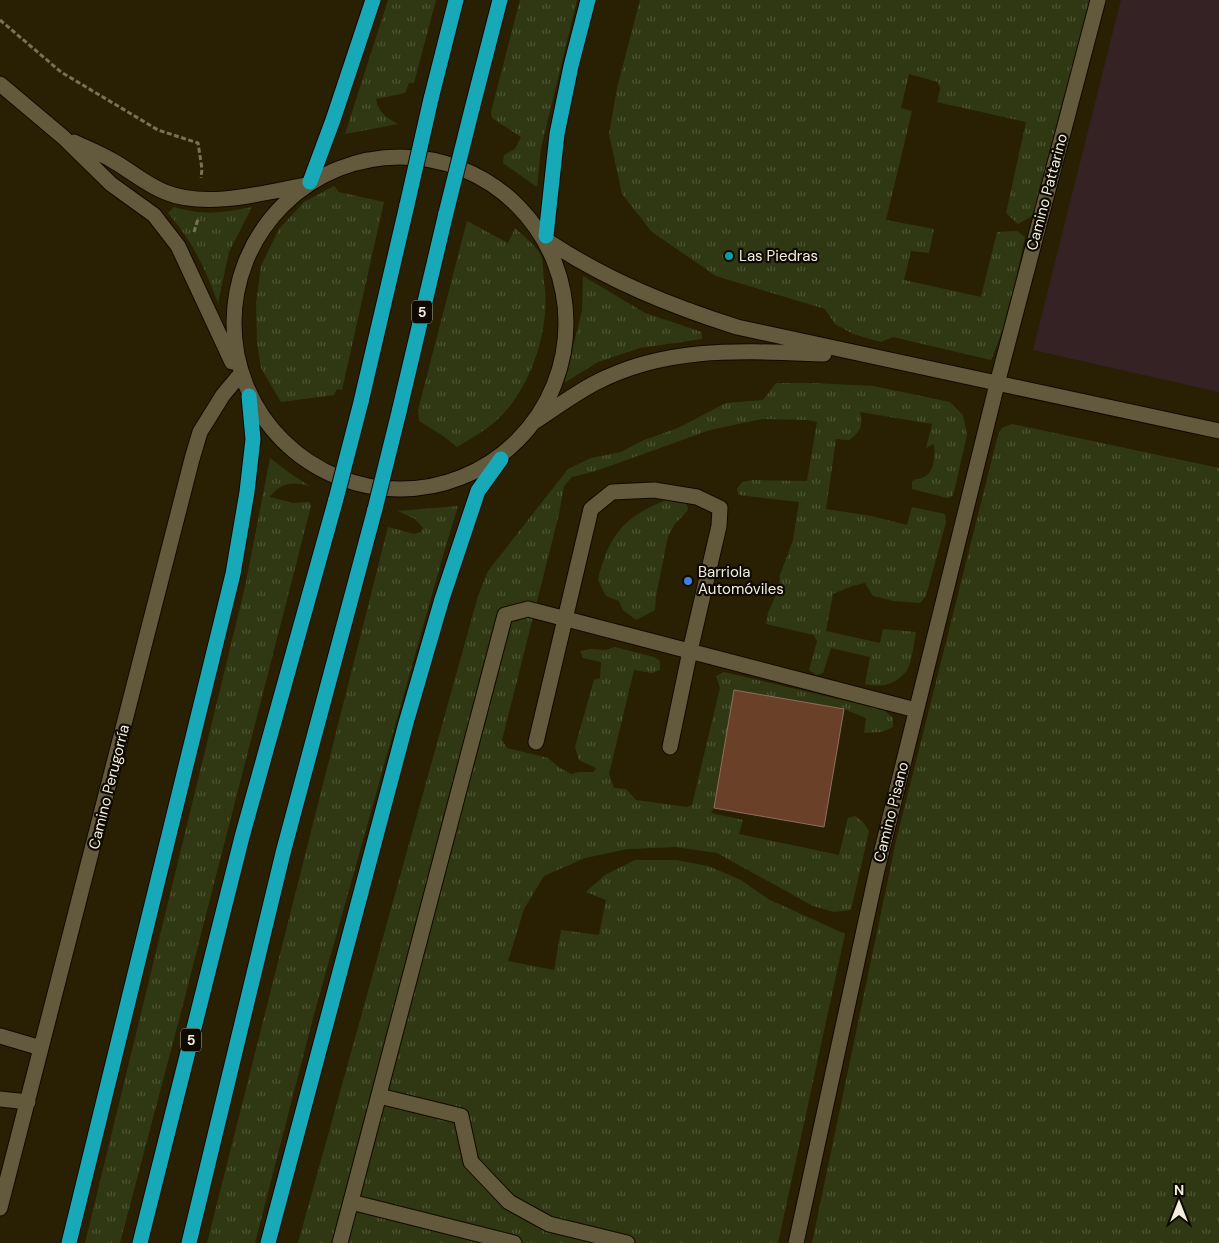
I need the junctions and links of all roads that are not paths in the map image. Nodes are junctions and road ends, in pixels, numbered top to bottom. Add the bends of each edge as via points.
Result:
1 (373, 0) edge
2 (456, 0) edge
3 (500, 0) edge
4 (588, 0) edge
5 (1098, 0) edge
6 (0, 84) edge
7 (63, 137) junction
8 (308, 184) junction
9 (548, 240) junction
10 (863, 355) junction
11 (237, 373) junction
12 (997, 384) junction
13 (249, 396) junction
14 (534, 422) junction
15 (1219, 431) edge
16 (501, 459) junction
17 (565, 619) junction
18 (690, 651) junction
19 (916, 710) junction
20 (536, 742) dead end
21 (670, 747) dead end
22 (0, 1036) edge
23 (41, 1048) junction
24 (379, 1096) junction
25 (0, 1099) edge
26 (28, 1102) junction
27 (351, 1202) junction
28 (0, 1208) edge
29 (69, 1243) edge
30 (140, 1243) edge
31 (189, 1243) edge
32 (268, 1243) edge
33 (340, 1243) edge
34 (514, 1243) edge
35 (627, 1243) edge
36 (796, 1243) edge

1 - 8 highway
2 - 30 highway, 5, bridge via 361,402 242,837
3 - 31 highway, 5, bridge via 375,509 283,853
4 - 9 highway via 557,134
5 - 12 street, Camino Pattarino
6 - 7 street
7 - 8 street via 114,161 166,193 200,201 261,194
7 - 11 street via 111,184 154,214 178,246
8 - 9 street via 356,162 411,156 464,168 512,198
8 - 11 street via 267,222 241,270 233,323
9 - 10 street via 579,262 625,286 695,314 737,328
9 - 14 street via 560,271 564,308 562,343 551,385
10 - 12 street
10 - 14 street via 745,351 697,353 646,362 595,383
11 - 13 street
11 - 23 street, Camino Perugorría via 200,432
12 - 15 street
12 - 19 street, Camino Pisano
13 - 16 street via 268,425 309,462 360,484 415,489 468,475
13 - 29 highway via 253,439 233,574
14 - 16 street
16 - 32 highway via 478,491 442,599
17 - 18 street
17 - 18 street via 591,509 612,492 654,490 696,496 720,508 719,526
17 - 20 street
17 - 24 street via 528,609 505,615
18 - 19 street
18 - 21 street
19 - 36 street, Camino Pisano via 877,870
22 - 23 street
23 - 26 street, Camino Perugorría
24 - 27 street
24 - 35 street via 461,1116 472,1162 509,1202 549,1224
25 - 26 street
26 - 28 street, Camino Perugorría
27 - 33 street
27 - 34 street

